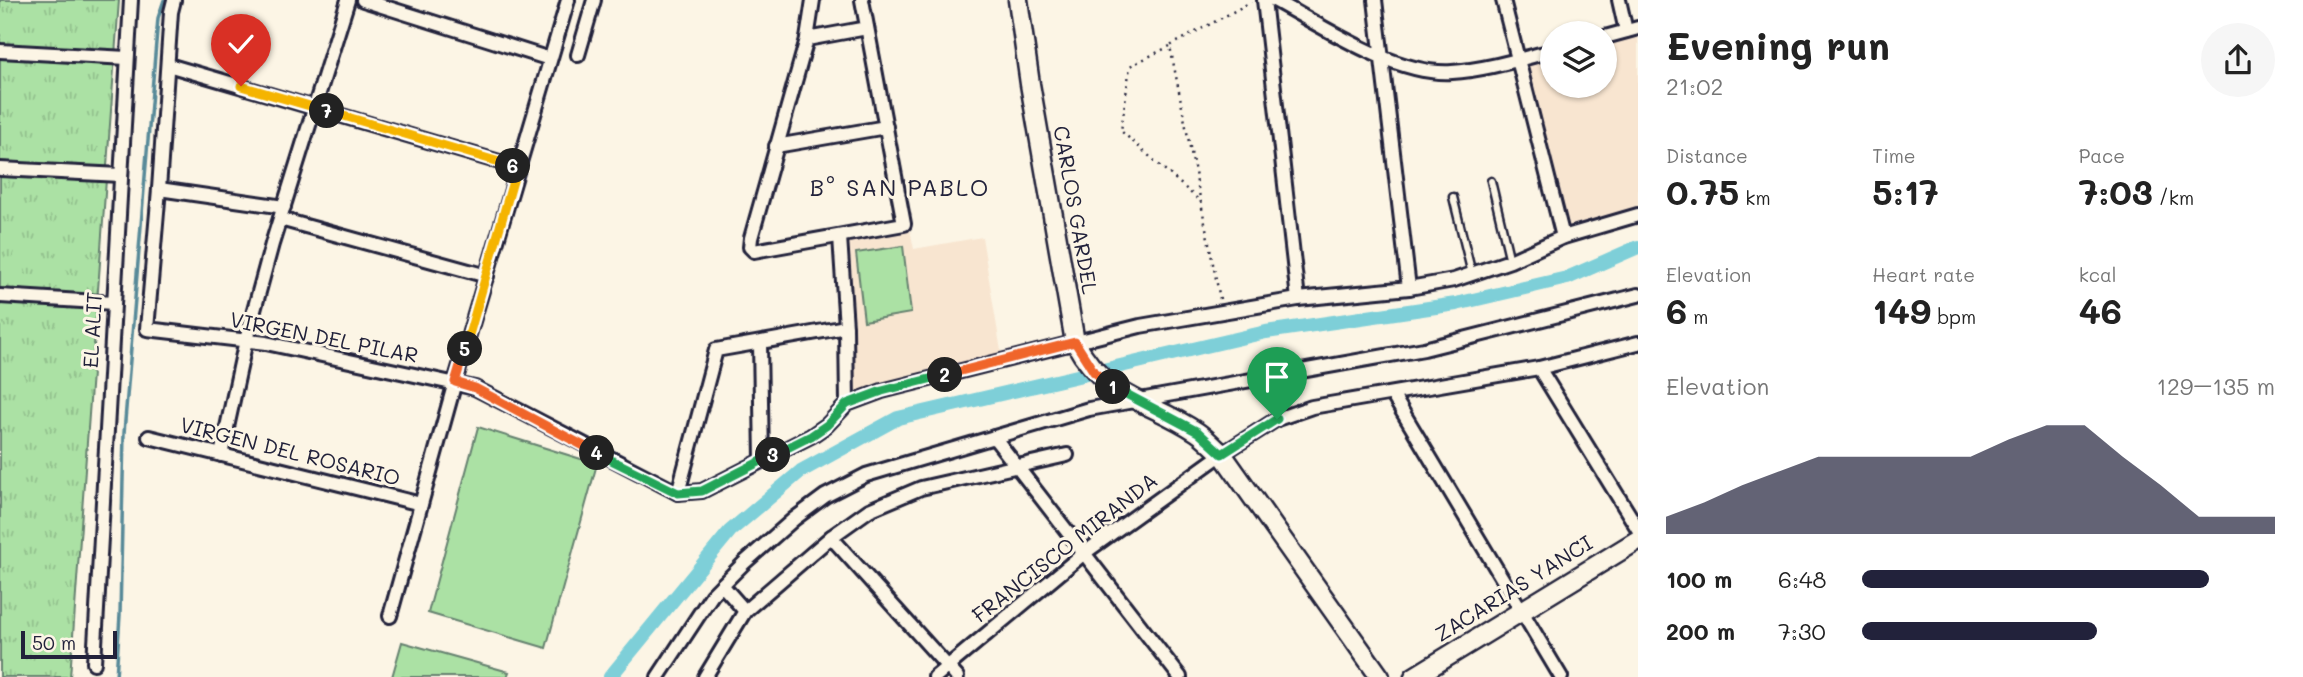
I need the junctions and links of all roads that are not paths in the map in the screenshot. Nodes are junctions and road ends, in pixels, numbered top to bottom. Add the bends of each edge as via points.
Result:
1 (131, 0) edge
2 (174, 0) edge
3 (348, 0) edge
4 (363, 0) edge
5 (568, 0) edge
6 (594, 0) edge
7 (813, 0) edge
8 (862, 0) edge
9 (1018, 0) edge
10 (1264, 0) edge
11 (1274, 0) edge
12 (1375, 0) edge
13 (1503, 0) edge
14 (1619, 0) edge
15 (867, 28) junction
16 (1632, 29) edge
17 (807, 39) junction
18 (0, 51) edge
19 (1540, 54) edge
20 (578, 55) dead end
21 (1382, 57) junction
22 (127, 58) junction
23 (550, 59) junction
24 (1518, 60) junction
25 (168, 65) junction
26 (315, 107) junction
27 (886, 127) junction
28 (776, 146) junction
29 (517, 167) junction
30 (0, 169) edge
31 (121, 175) junction
32 (1491, 181) dead end
33 (159, 189) junction
34 (1453, 197) dead end
35 (282, 213) junction
36 (1638, 215) edge
37 (840, 237) junction
38 (1563, 237) junction
39 (1510, 261) junction
40 (1472, 274) junction
41 (487, 276) junction
42 (1409, 288) junction
43 (1638, 295) edge
44 (0, 296) edge
45 (1298, 299) junction
46 (114, 303) junction
47 (846, 327) junction
48 (246, 340) junction
49 (1075, 342) junction
50 (760, 343) junction
51 (1638, 343) edge
52 (1539, 368) junction
53 (455, 382) junction
54 (1392, 394) junction
55 (1135, 400) junction
56 (847, 404) junction
57 (149, 437) dead end
58 (994, 437) junction
59 (1222, 454) junction
60 (221, 455) junction
61 (1067, 455) dead end
62 (762, 460) junction
63 (1016, 466) junction
64 (678, 493) junction
65 (421, 504) junction
66 (1638, 529) edge
67 (831, 537) junction
68 (1638, 540) edge
69 (1083, 554) junction
70 (722, 584) junction
71 (745, 611) junction
72 (1521, 611) junction
73 (390, 616) dead end
74 (94, 663) dead end
75 (947, 666) junction
76 (711, 674) edge
77 (658, 677) edge
78 (935, 677) edge
79 (957, 677) edge
80 (1180, 677) edge
81 (1380, 677) edge
82 (1414, 677) edge
83 (1561, 677) edge

1 - 22 street, EL ALIT
2 - 25 street
3 - 26 street
4 - 23 street
5 - 23 street
6 - 20 street
7 - 17 street
8 - 15 street
9 - 49 street, CARLOS GARDEL
10 - 45 street
11 - 21 street
12 - 21 street
13 - 24 street
14 - 16 street
15 - 17 street
15 - 27 street
17 - 28 street
18 - 22 street
19 - 24 street
21 - 24 street via 1415,69 1451,72
21 - 42 street
22 - 31 street, EL ALIT
23 - 29 street
24 - 38 street
25 - 26 street
25 - 33 street
26 - 29 street
26 - 35 street
27 - 28 street
27 - 37 street via 904,224
28 - 37 street via 750,247 754,251
29 - 41 street
30 - 31 street
31 - 46 street, EL ALIT
32 - 39 lane
33 - 35 street
33 - 48 street, VIRGEN DEL PILAR via 147,329
34 - 40 lane
35 - 41 street
35 - 48 street
36 - 38 street
37 - 47 street
38 - 39 street
39 - 40 street
40 - 42 street
41 - 53 street
42 - 45 street
43 - 55 street via 1424,349
44 - 46 street
45 - 49 street
46 - 74 street, EL ALIT
47 - 50 street
47 - 56 street
48 - 53 street, VIRGEN DEL PILAR
48 - 60 street
49 - 55 street, CARLOS GARDEL via 1101,378
49 - 56 street
50 - 62 street
50 - 64 street via 716,350
51 - 52 street, FRANCISCO MIRANDA
52 - 54 street, FRANCISCO MIRANDA
52 - 66 street
53 - 64 street, VIRGEN DEL PILAR via 475,388
53 - 65 street
54 - 59 street, FRANCISCO MIRANDA via 1312,407 1277,419
54 - 72 street
55 - 58 street
55 - 59 street, CARLOS GARDEL via 1198,432
56 - 62 street via 811,436
57 - 60 street, VIRGEN DEL ROSARIO
58 - 63 street
58 - 70 street via 866,475 825,496
59 - 69 street, FRANCISCO MIRANDA
59 - 81 street, CARLOS GARDEL
60 - 65 street, VIRGEN DEL ROSARIO
61 - 63 street
62 - 64 street via 702,491
63 - 67 street via 920,488 869,510
63 - 69 street
65 - 73 street
67 - 71 street
67 - 75 street
68 - 72 street, ZACARIAS YANCI
69 - 75 street, FRANCISCO MIRANDA
69 - 80 street
70 - 71 street
70 - 77 street
71 - 76 street
72 - 82 street, ZACARIAS YANCI
72 - 83 street
75 - 78 street, FRANCISCO MIRANDA
75 - 79 street

